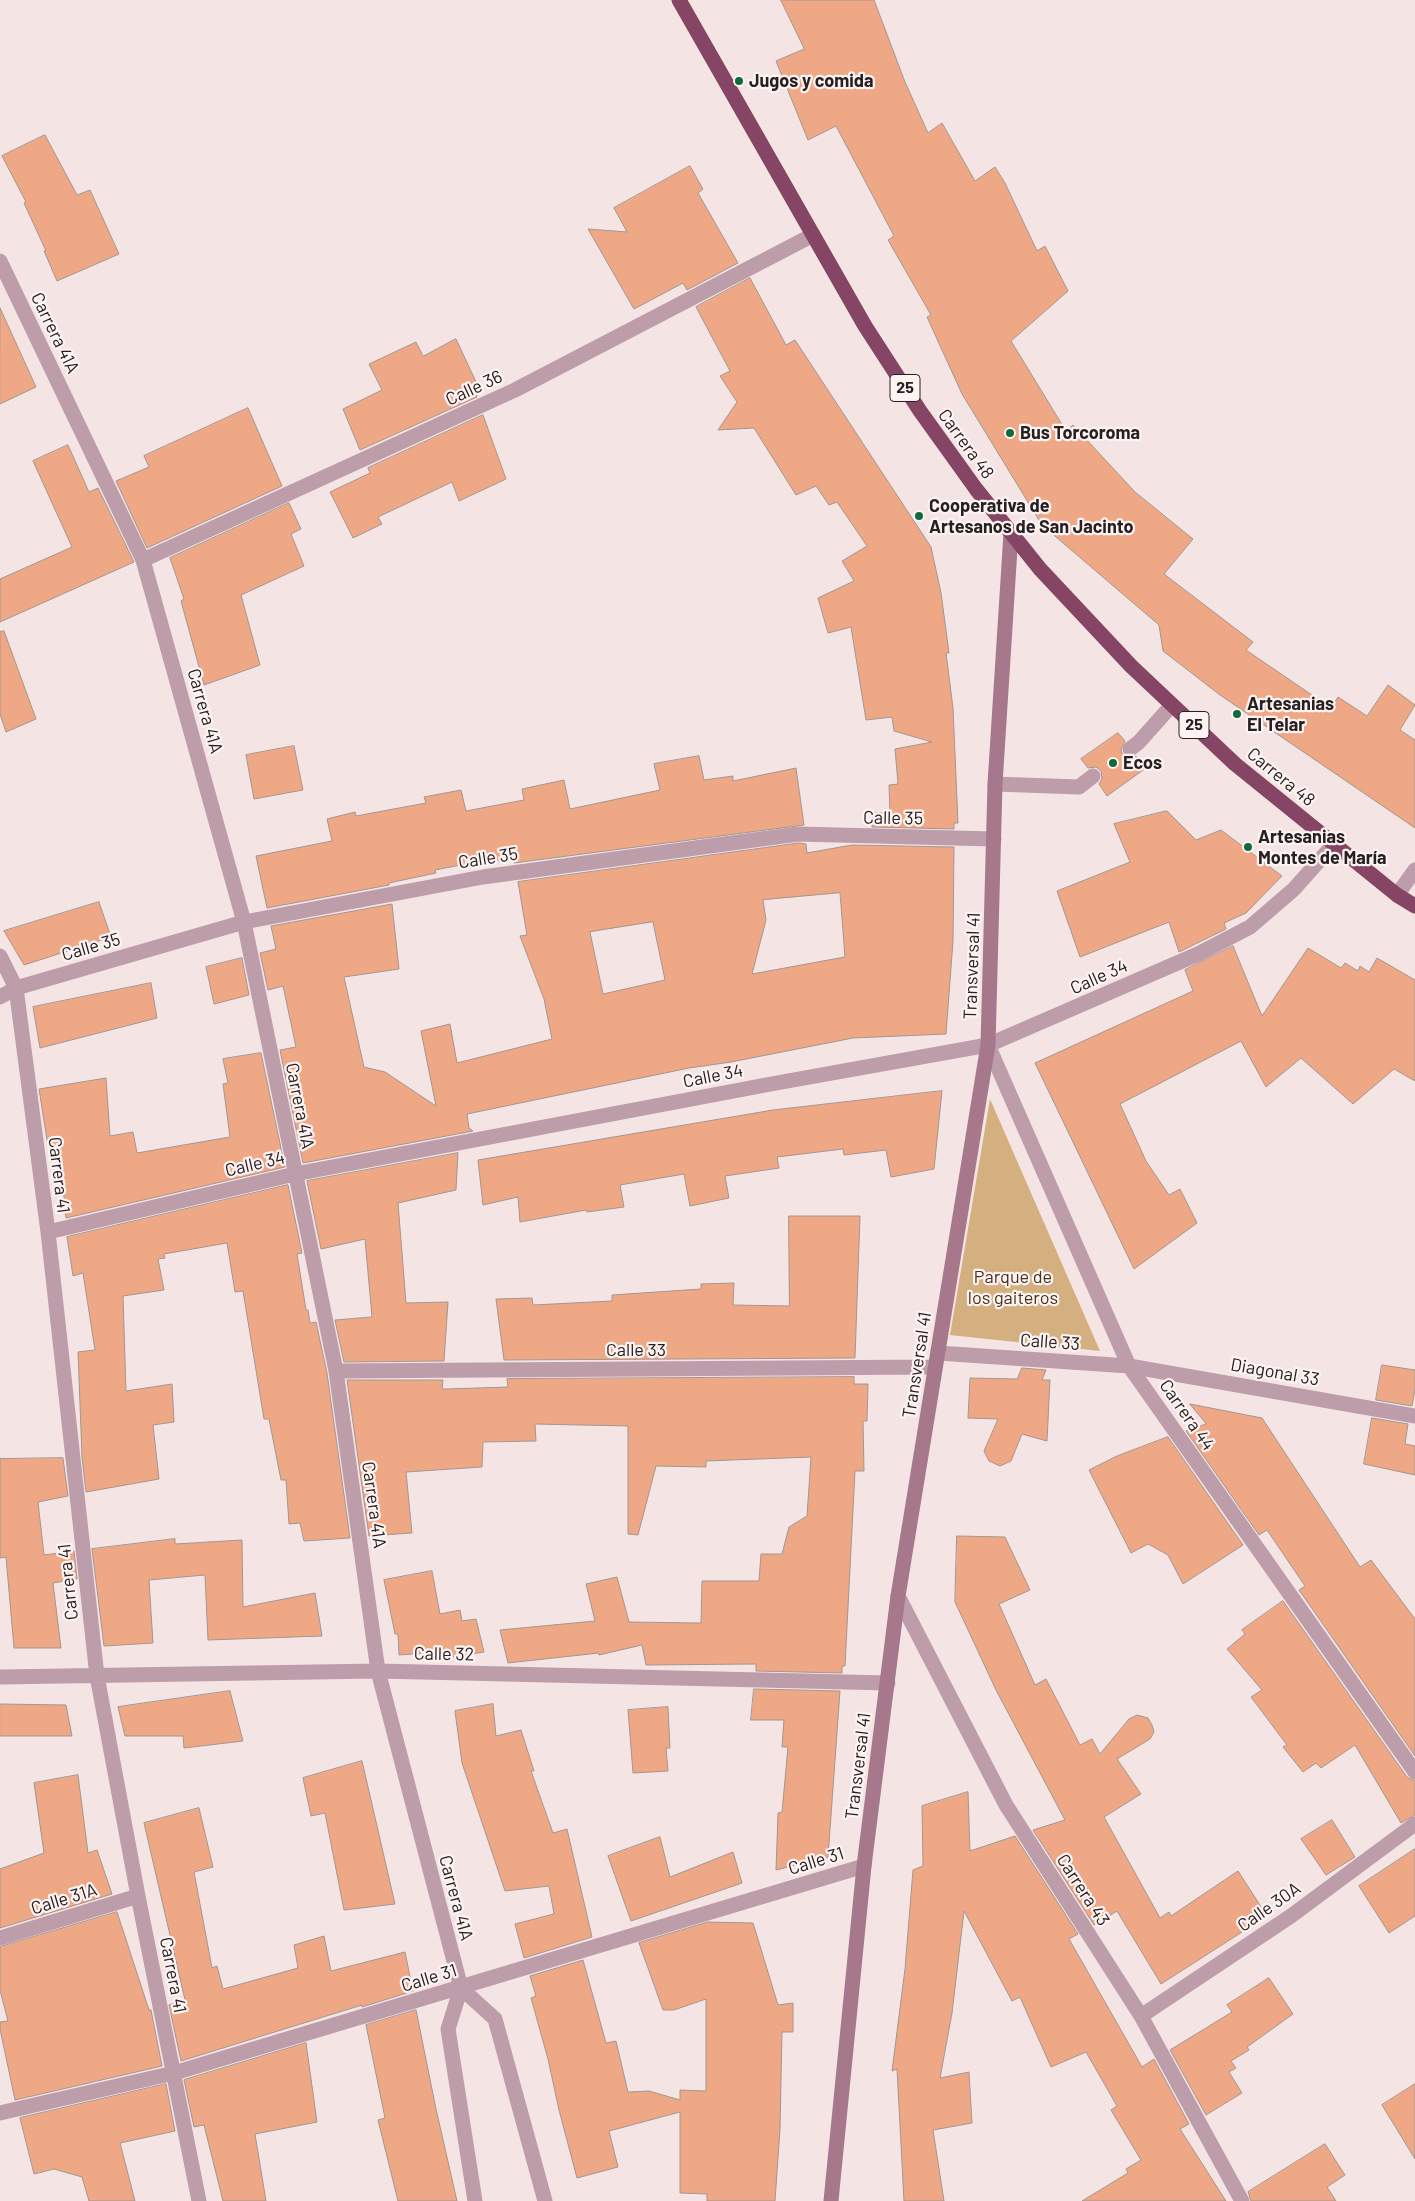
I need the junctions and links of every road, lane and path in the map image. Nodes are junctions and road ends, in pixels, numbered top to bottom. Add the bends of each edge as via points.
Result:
1 (679, 0) edge
2 (812, 235) junction
3 (0, 261) edge
4 (1011, 532) junction
5 (143, 560) junction
6 (1172, 705) junction
7 (1130, 749) dead end
8 (1093, 776) dead end
9 (995, 784) junction
10 (994, 839) junction
11 (1334, 844) junction
12 (1415, 870) edge
13 (1397, 895) junction
14 (1415, 906) edge
15 (244, 922) junction
16 (0, 956) edge
17 (16, 988) junction
18 (0, 997) edge
19 (988, 1045) junction
20 (295, 1174) junction
21 (48, 1232) junction
22 (937, 1360) junction
23 (1129, 1366) junction
24 (336, 1371) junction
25 (1415, 1416) edge
26 (898, 1596) junction
27 (378, 1671) junction
28 (97, 1676) junction
29 (0, 1677) edge
30 (888, 1683) junction
31 (1415, 1772) edge
32 (1415, 1824) edge
33 (864, 1866) junction
34 (138, 1896) junction
35 (0, 1938) edge
36 (460, 1988) junction
37 (1141, 2016) junction
38 (174, 2073) junction
39 (0, 2113) edge
40 (200, 2201) edge
41 (475, 2201) edge
42 (545, 2201) edge
43 (831, 2201) edge
44 (1242, 2201) edge

1 - 2 highway, Carrera 48 / 25
2 - 4 highway, Carrera 48 / 25 via 920,411
2 - 5 street, Calle 36 via 515,390
3 - 5 street, Carrera 41A
4 - 6 highway, Carrera 48 / 25 via 1131,666
4 - 9 street, Transversal 41
5 - 15 street, Carrera 41A
6 - 7 street
6 - 11 highway, Carrera 48 / 25 via 1235,764
8 - 9 street via 1079,787
9 - 10 street, Transversal 41
10 - 15 street, Calle 35 via 798,834 483,877
10 - 19 street, Transversal 41
11 - 13 highway, Carrera 48 / 25
11 - 19 street, Calle 34 via 1294,889 1250,927 1198,954
12 - 13 street
13 - 14 highway, Carrera 48 / 25
15 - 17 street, Calle 35
15 - 20 street, Carrera 41A
16 - 17 street, Carrera 41
17 - 18 street, Calle 35
17 - 21 street, Carrera 41
19 - 20 street, Calle 34
19 - 22 street, Transversal 41
19 - 23 street, Carrera 44
20 - 21 street, Calle 34
20 - 24 street, Carrera 41A
21 - 28 street, Carrera 41
22 - 23 street, Calle 33
22 - 24 street, Calle 33
22 - 26 street, Transversal 41
23 - 25 street, Diagonal 33
23 - 31 street, Carrera 44
24 - 27 street, Carrera 41A
26 - 30 street, Transversal 41
26 - 37 street, Carrera 43 via 1006,1805
27 - 28 street, Calle 32
27 - 30 street, Calle 32
27 - 36 street, Carrera 41A
28 - 29 street, Calle 32
28 - 34 street, Carrera 41
30 - 33 street, Transversal 41
32 - 37 street, Calle 30A via 1292,1916
33 - 36 street, Calle 31
33 - 43 street, Transversal 41
34 - 35 street, Calle 31A
34 - 38 street, Carrera 41
36 - 38 street, Calle 31
36 - 41 street via 448,2029
36 - 42 street via 495,2019
37 - 44 street, Carrera 43
38 - 39 street, Calle 31
38 - 40 street, Carrera 41

